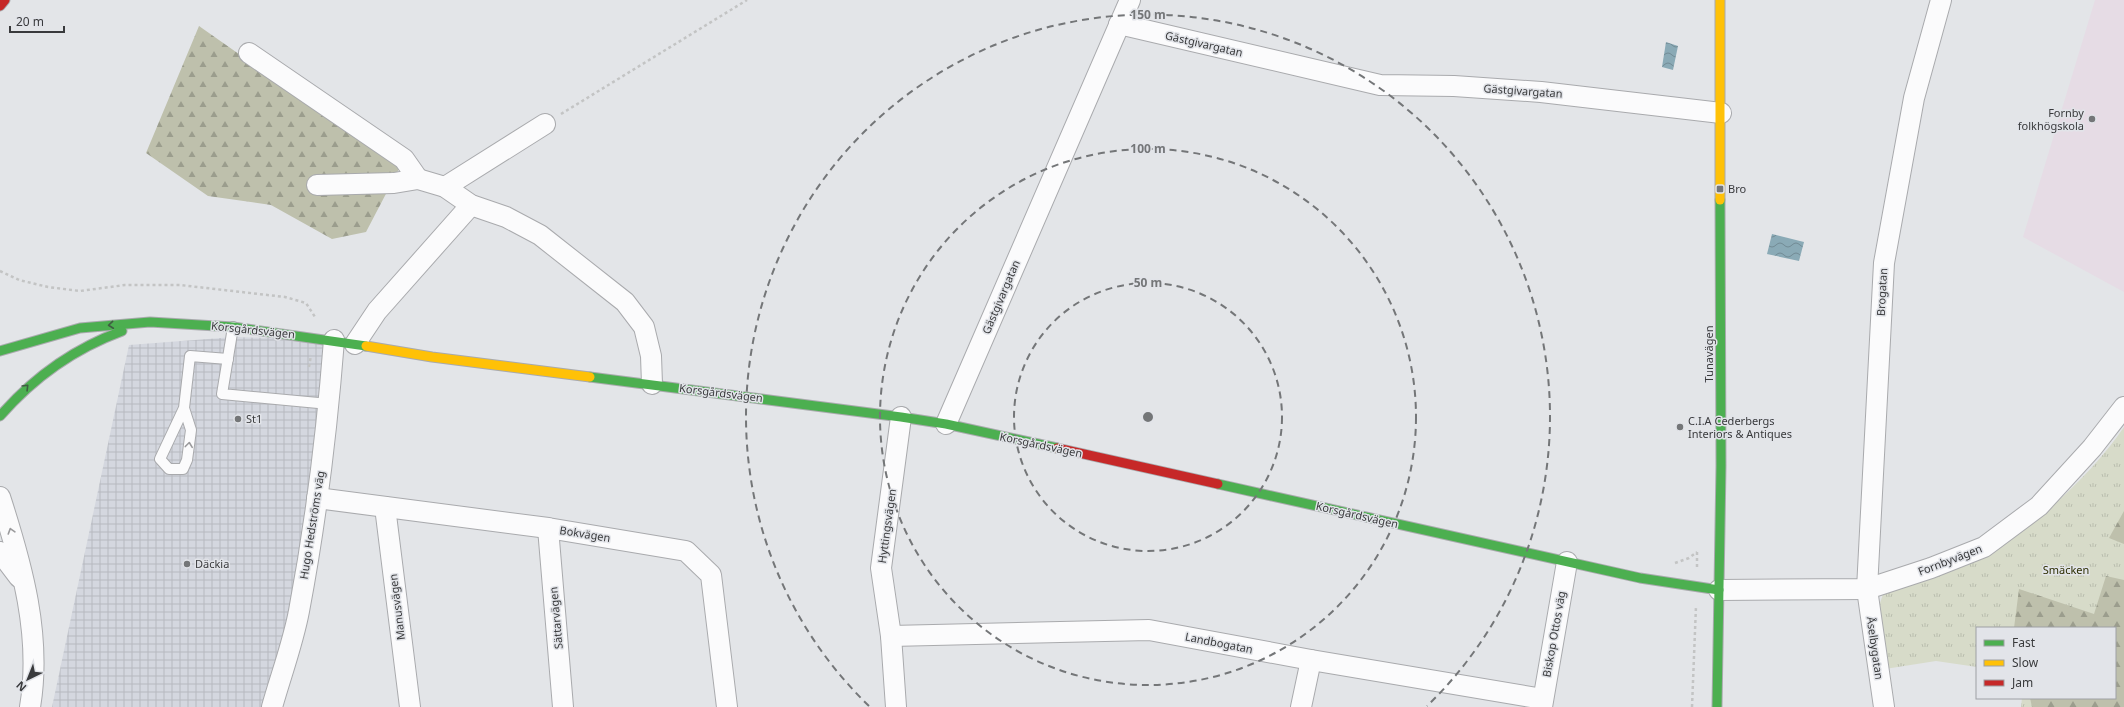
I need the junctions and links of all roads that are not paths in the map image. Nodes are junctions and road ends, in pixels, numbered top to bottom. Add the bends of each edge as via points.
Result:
1 (5, 0) edge
2 (1130, 0) edge
3 (1720, 0) edge
4 (1941, 0) edge
5 (0, 6) edge
6 (1120, 24) junction
7 (249, 53) dead end
8 (1721, 113) junction
9 (545, 124) road end
10 (418, 179) junction
11 (317, 185) dead end
12 (445, 187) junction
13 (471, 205) junction
14 (150, 322) junction
15 (233, 327) junction
16 (334, 340) junction
17 (354, 344) junction
18 (0, 351) edge
19 (228, 358) junction
20 (652, 384) junction
21 (329, 404) junction
22 (2124, 407) edge
23 (184, 408) junction
24 (0, 416) edge
25 (901, 417) junction
26 (946, 424) junction
27 (0, 497) edge
28 (317, 498) junction
29 (385, 507) junction
30 (548, 528) junction
31 (0, 552) edge
32 (1567, 562) junction
33 (23, 582) junction
34 (1867, 589) junction
35 (1719, 590) junction
36 (891, 636) junction
37 (1311, 660) junction
38 (1542, 703) edge
39 (30, 707) edge
40 (272, 707) edge
41 (410, 707) edge
42 (564, 707) edge
43 (727, 707) edge
44 (896, 707) edge
45 (1301, 707) edge
46 (1717, 707) edge
47 (1884, 707) edge

1 - 5 main road
2 - 6 street
3 - 8 main road, Tunavägen
4 - 34 street, Brogatan via 1914,98 1884,263
6 - 8 street, Gästgivargatan via 1380,85 1454,86 1541,92
6 - 26 street, Gästgivargatan
7 - 10 street via 404,159
8 - 35 main road, Tunavägen
9 - 12 street
10 - 11 street via 394,184
10 - 12 street
12 - 13 street
13 - 17 street via 377,311
13 - 20 street via 506,217 540,235 625,302 644,327 651,356
14 - 15 main road, Korsgårdsvägen
14 -> 18 main road, Korsgårdsvägen via 80,328
24 -> 14 main road, Korsgårdsvägen via 29,384 50,366 84,346
15 - 16 main road, Korsgårdsvägen
15 - 19 lane
16 - 17 main road, Korsgårdsvägen
16 - 21 street, Hugo Hedströms väg
17 - 20 main road, Korsgårdsvägen via 432,357
19 - 21 lane via 222,394
19 - 23 lane via 190,356
20 - 25 main road, Korsgårdsvägen
21 - 28 street, Hugo Hedströms väg
22 - 34 street, Fornbyvägen via 2092,448 2039,506 1984,547
23 -> 23 lane via 160,459 168,468 183,469 187,460 191,430
25 - 26 main road, Korsgårdsvägen
25 - 36 street, Hyttingsvägen via 881,568
26 - 32 main road, Korsgårdsvägen
33 -> 27 street
28 - 29 street, Bokvägen
28 - 40 street, Hugo Hedströms väg via 299,612
29 - 30 street, Bokvägen
29 - 41 street, Manusvägen
30 - 42 street, Sättarvägen
30 - 43 street, Bokvägen via 686,551 711,575
31 - 33 street
32 - 35 main road, Korsgårdsvägen via 1640,578
32 - 38 street, Biskop Ottos väg
33 - 39 street via 33,623 34,657
34 - 35 street, Fornbyvägen
34 - 47 street, Åselbygatan
35 - 46 main road, Tunavägen
36 - 37 street, Landbogatan via 1149,630
36 - 44 street, Hyttingsvägen
37 - 38 street, Landbogatan
37 - 45 street

